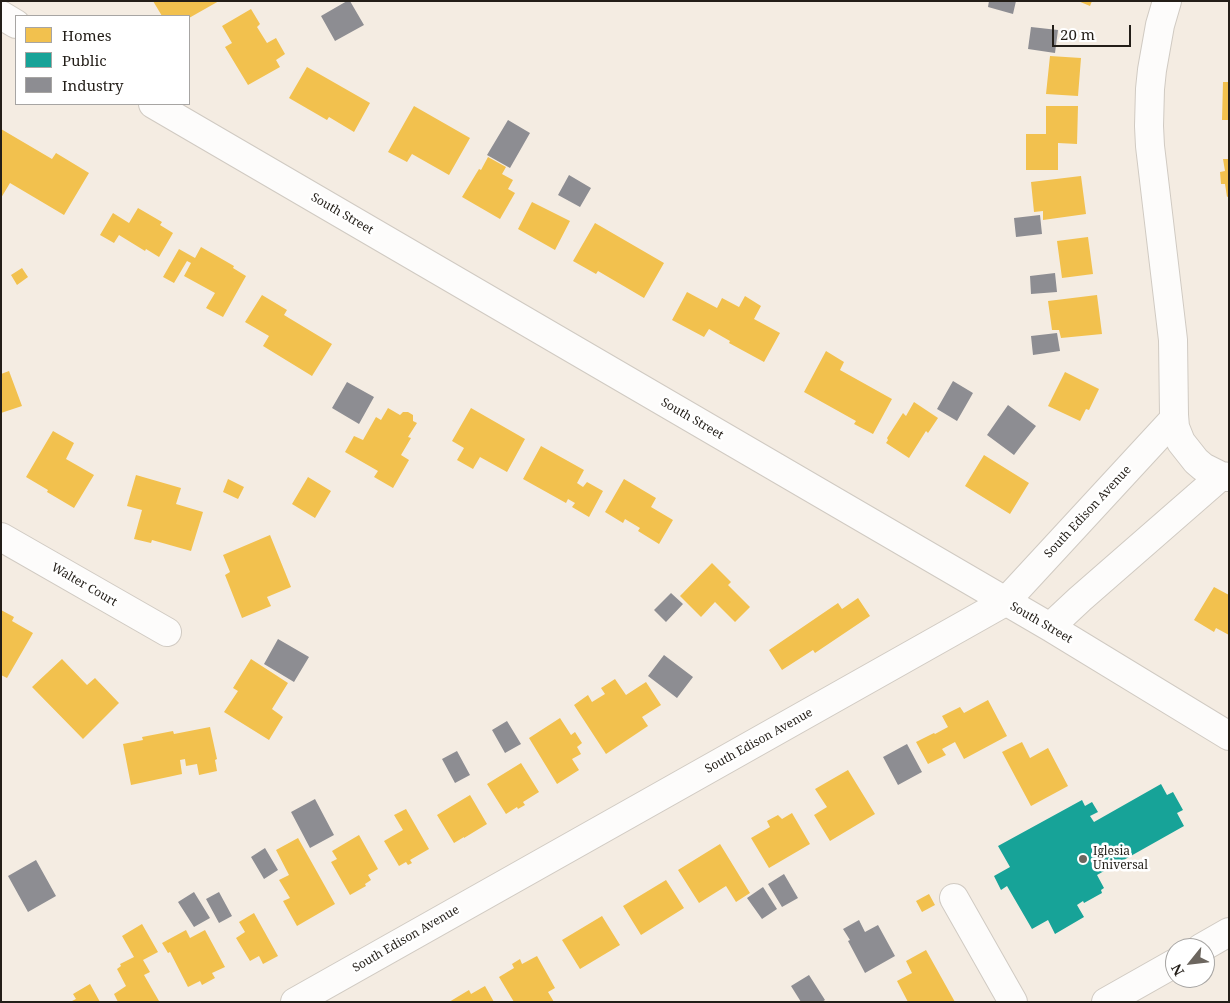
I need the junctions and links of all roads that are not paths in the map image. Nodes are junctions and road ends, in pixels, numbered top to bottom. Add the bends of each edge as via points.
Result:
1 (8, 1) edge
2 (1167, 1) edge
3 (1, 5) edge
4 (1, 15) edge
5 (15, 23) edge
6 (155, 105) edge
7 (1174, 419) junction
8 (1225, 477) edge
9 (1, 537) edge
10 (1005, 602) junction
11 (1050, 627) junction
12 (167, 632) dead end
13 (1229, 736) edge
14 (954, 898) dead end
15 (1229, 932) edge
16 (1215, 940) edge
17 (1165, 969) edge
18 (295, 1002) edge
19 (1013, 1002) edge
20 (1106, 1002) edge

1 - 3 street
2 - 7 street via 1152,70 1150,146 1173,340
4 - 5 street
6 - 10 street, South Street
7 - 8 street via 1181,442 1190,455 1203,467
7 - 10 street, South Edison Avenue
8 - 11 street
9 - 12 street, Walter Court
10 - 11 street, South Street
10 - 18 street, South Edison Avenue
11 - 13 street, South Street
14 - 19 street
15 - 16 street
17 - 20 street

